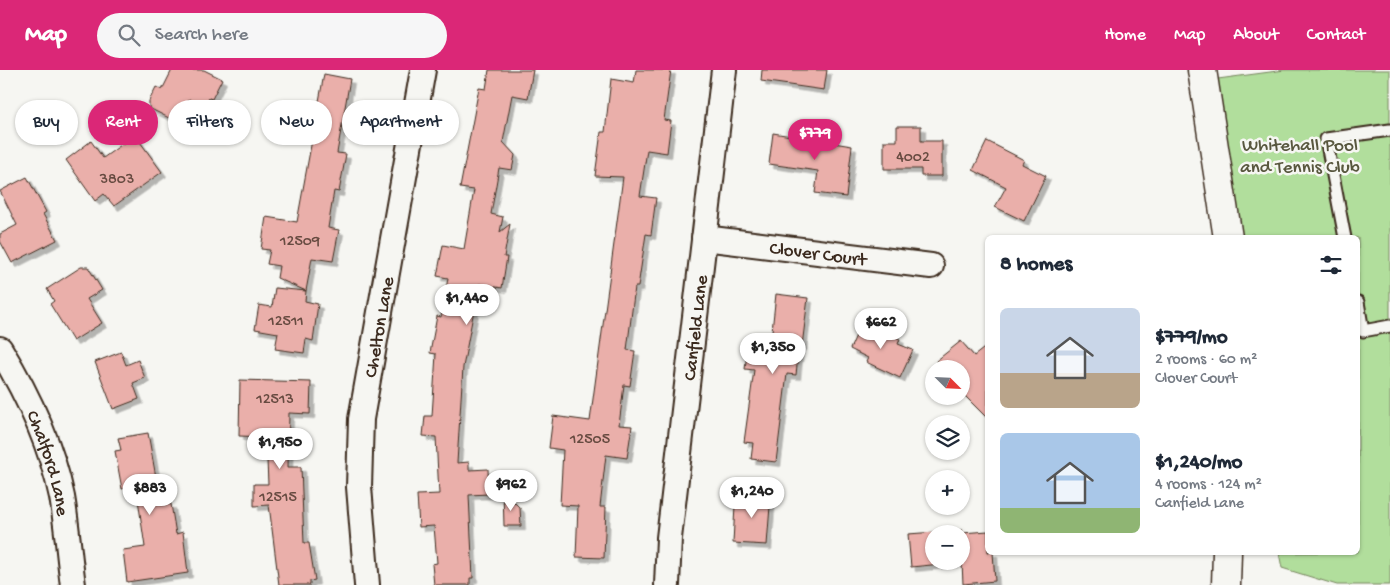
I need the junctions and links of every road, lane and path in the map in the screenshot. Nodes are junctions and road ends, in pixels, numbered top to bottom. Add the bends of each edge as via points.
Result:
1 (423, 70) edge
2 (724, 70) edge
3 (1202, 70) edge
4 (1390, 130) edge
5 (1228, 235) edge
6 (1344, 235) edge
7 (704, 238) junction
8 (931, 266) dead end
9 (1360, 313) edge
10 (1390, 326) edge
11 (0, 349) edge
12 (1227, 555) edge
13 (74, 585) edge
14 (367, 585) edge
15 (667, 585) edge
16 (1226, 585) edge

1 - 14 street, Chelton Lane via 361,419 359,487
2 - 7 street, Canfield Lane
3 - 5 street
4 - 6 lane via 1326,139
7 - 8 street, Clover Court
7 - 15 street, Canfield Lane via 669,538
9 - 10 lane via 1363,330
11 - 13 street, Chalford Lane via 31,404 52,462 62,497
12 - 16 street

